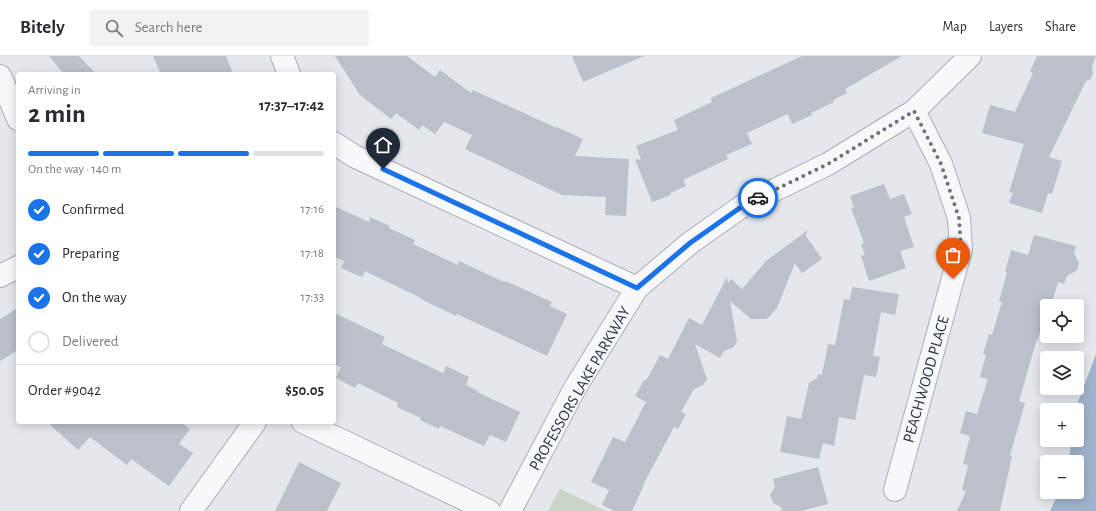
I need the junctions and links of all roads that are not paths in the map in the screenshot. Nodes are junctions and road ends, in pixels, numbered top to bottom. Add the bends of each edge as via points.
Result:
1 (282, 56) edge
2 (970, 56) edge
3 (288, 72) edge
4 (0, 76) edge
5 (914, 111) junction
6 (16, 114) edge
7 (336, 144) edge
8 (16, 268) edge
9 (0, 276) edge
10 (637, 288) junction
11 (254, 424) edge
12 (307, 424) edge
13 (895, 490) dead end
14 (191, 511) edge
15 (489, 511) edge
16 (510, 511) edge

1 - 3 street
2 - 5 street, PROFESSORS LAKE PARKWAY
4 - 6 street
5 - 10 street, PROFESSORS LAKE PARKWAY via 828,164 744,205 690,243
5 - 13 street, PEACHWOOD PLACE via 941,164 959,218 961,249
7 - 10 street via 354,156
8 - 9 street
10 - 16 street, PROFESSORS LAKE PARKWAY via 575,388
11 - 14 street
12 - 15 street

